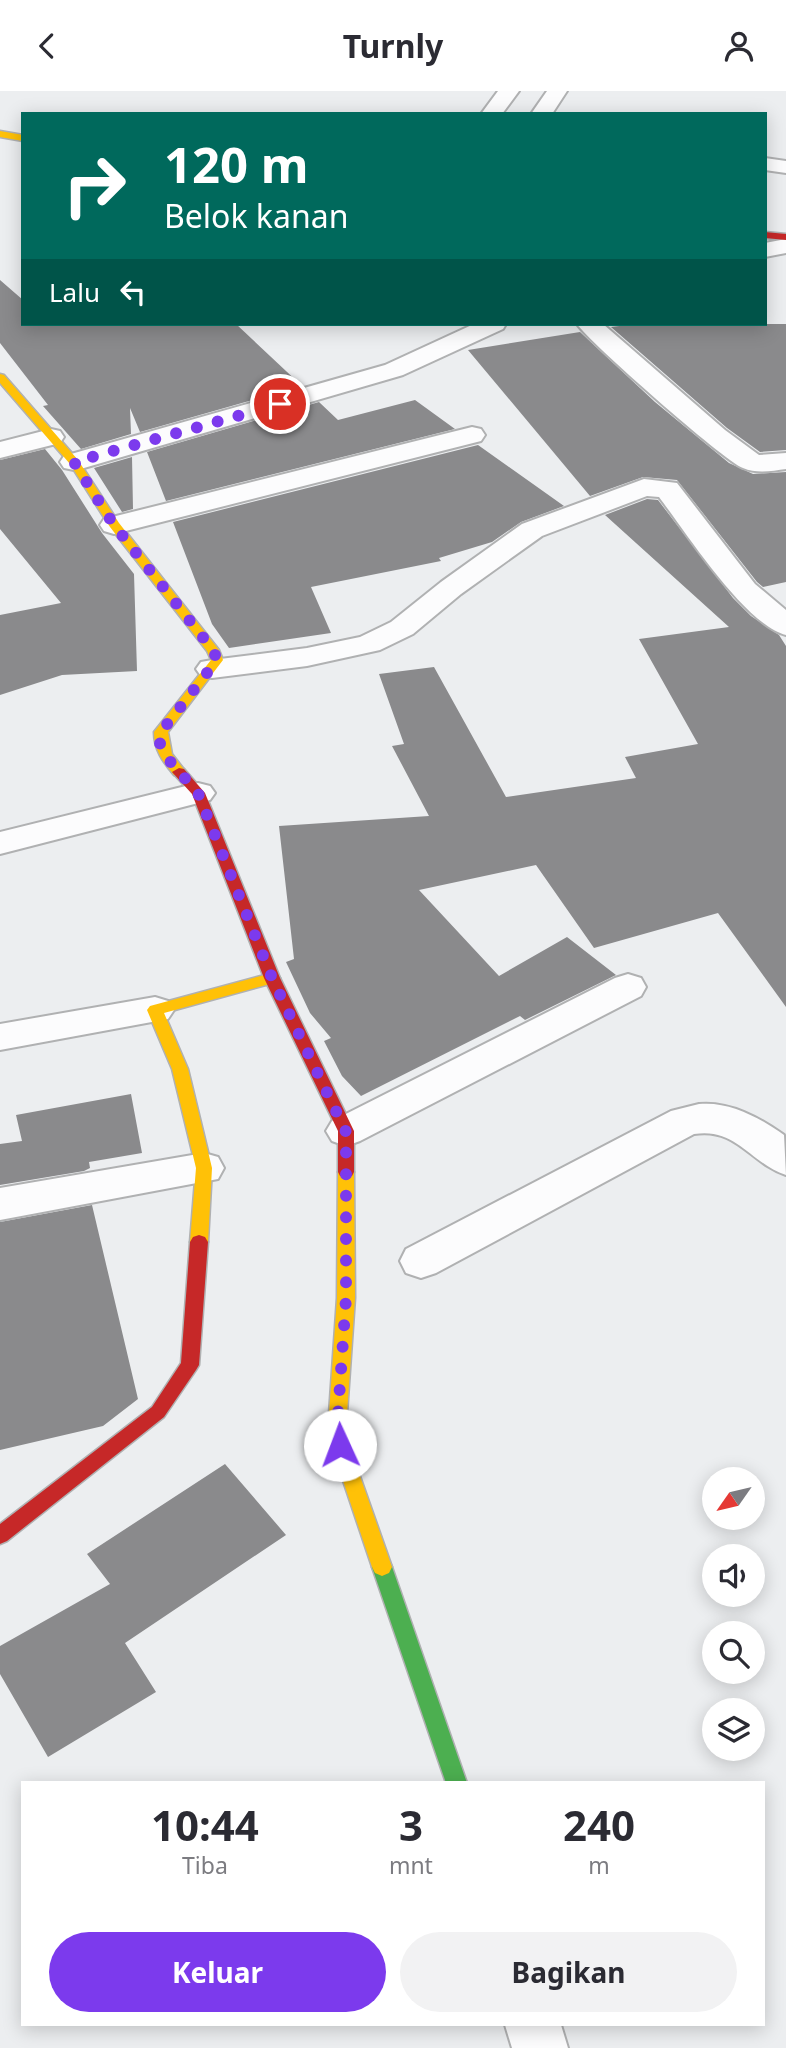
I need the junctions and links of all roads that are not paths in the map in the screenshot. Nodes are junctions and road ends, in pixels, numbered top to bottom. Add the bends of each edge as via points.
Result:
1 (509, 91) edge
2 (557, 91) edge
3 (493, 112) edge
4 (542, 112) edge
5 (0, 134) edge
6 (21, 138) edge
7 (767, 164) edge
8 (786, 167) edge
9 (767, 235) edge
10 (786, 237) edge
11 (786, 246) edge
12 (767, 250) edge
13 (490, 326) edge
14 (591, 326) edge
15 (0, 377) edge
16 (472, 435) dead end
17 (51, 437) junction
18 (0, 450) edge
19 (786, 461) edge
20 (74, 462) junction
21 (114, 525) junction
22 (786, 626) edge
23 (212, 669) junction
24 (198, 793) junction
25 (0, 843) edge
26 (272, 978) junction
27 (628, 987) dead end
28 (155, 1010) junction
29 (0, 1037) edge
30 (346, 1132) junction
31 (786, 1160) edge
32 (204, 1168) junction
33 (0, 1204) edge
34 (421, 1261) dead end
35 (0, 1535) edge
36 (456, 1781) edge
37 (533, 2026) edge
38 (540, 2048) edge

1 - 3 street
2 - 4 street
5 - 6 street
7 - 8 lane
9 - 10 street
11 - 12 street
13 - 20 street via 394,370
14 - 19 street via 751,462
15 - 17 street
16 - 21 street
17 - 18 street
17 - 20 street
20 - 21 street
21 - 23 street via 213,650 217,660
22 - 23 street via 745,590 667,489 644,487 522,535 401,628 369,644
23 - 24 street via 161,732 160,744 167,758
24 - 25 street
24 - 26 street
26 - 28 street
26 - 30 street
27 - 30 street
28 - 29 street
28 - 32 street via 180,1069
30 - 36 street via 346,1298 337,1428
31 - 34 street via 761,1136 734,1125 710,1118 685,1121
32 - 33 street
32 - 35 street via 190,1366 158,1412
37 - 38 street

